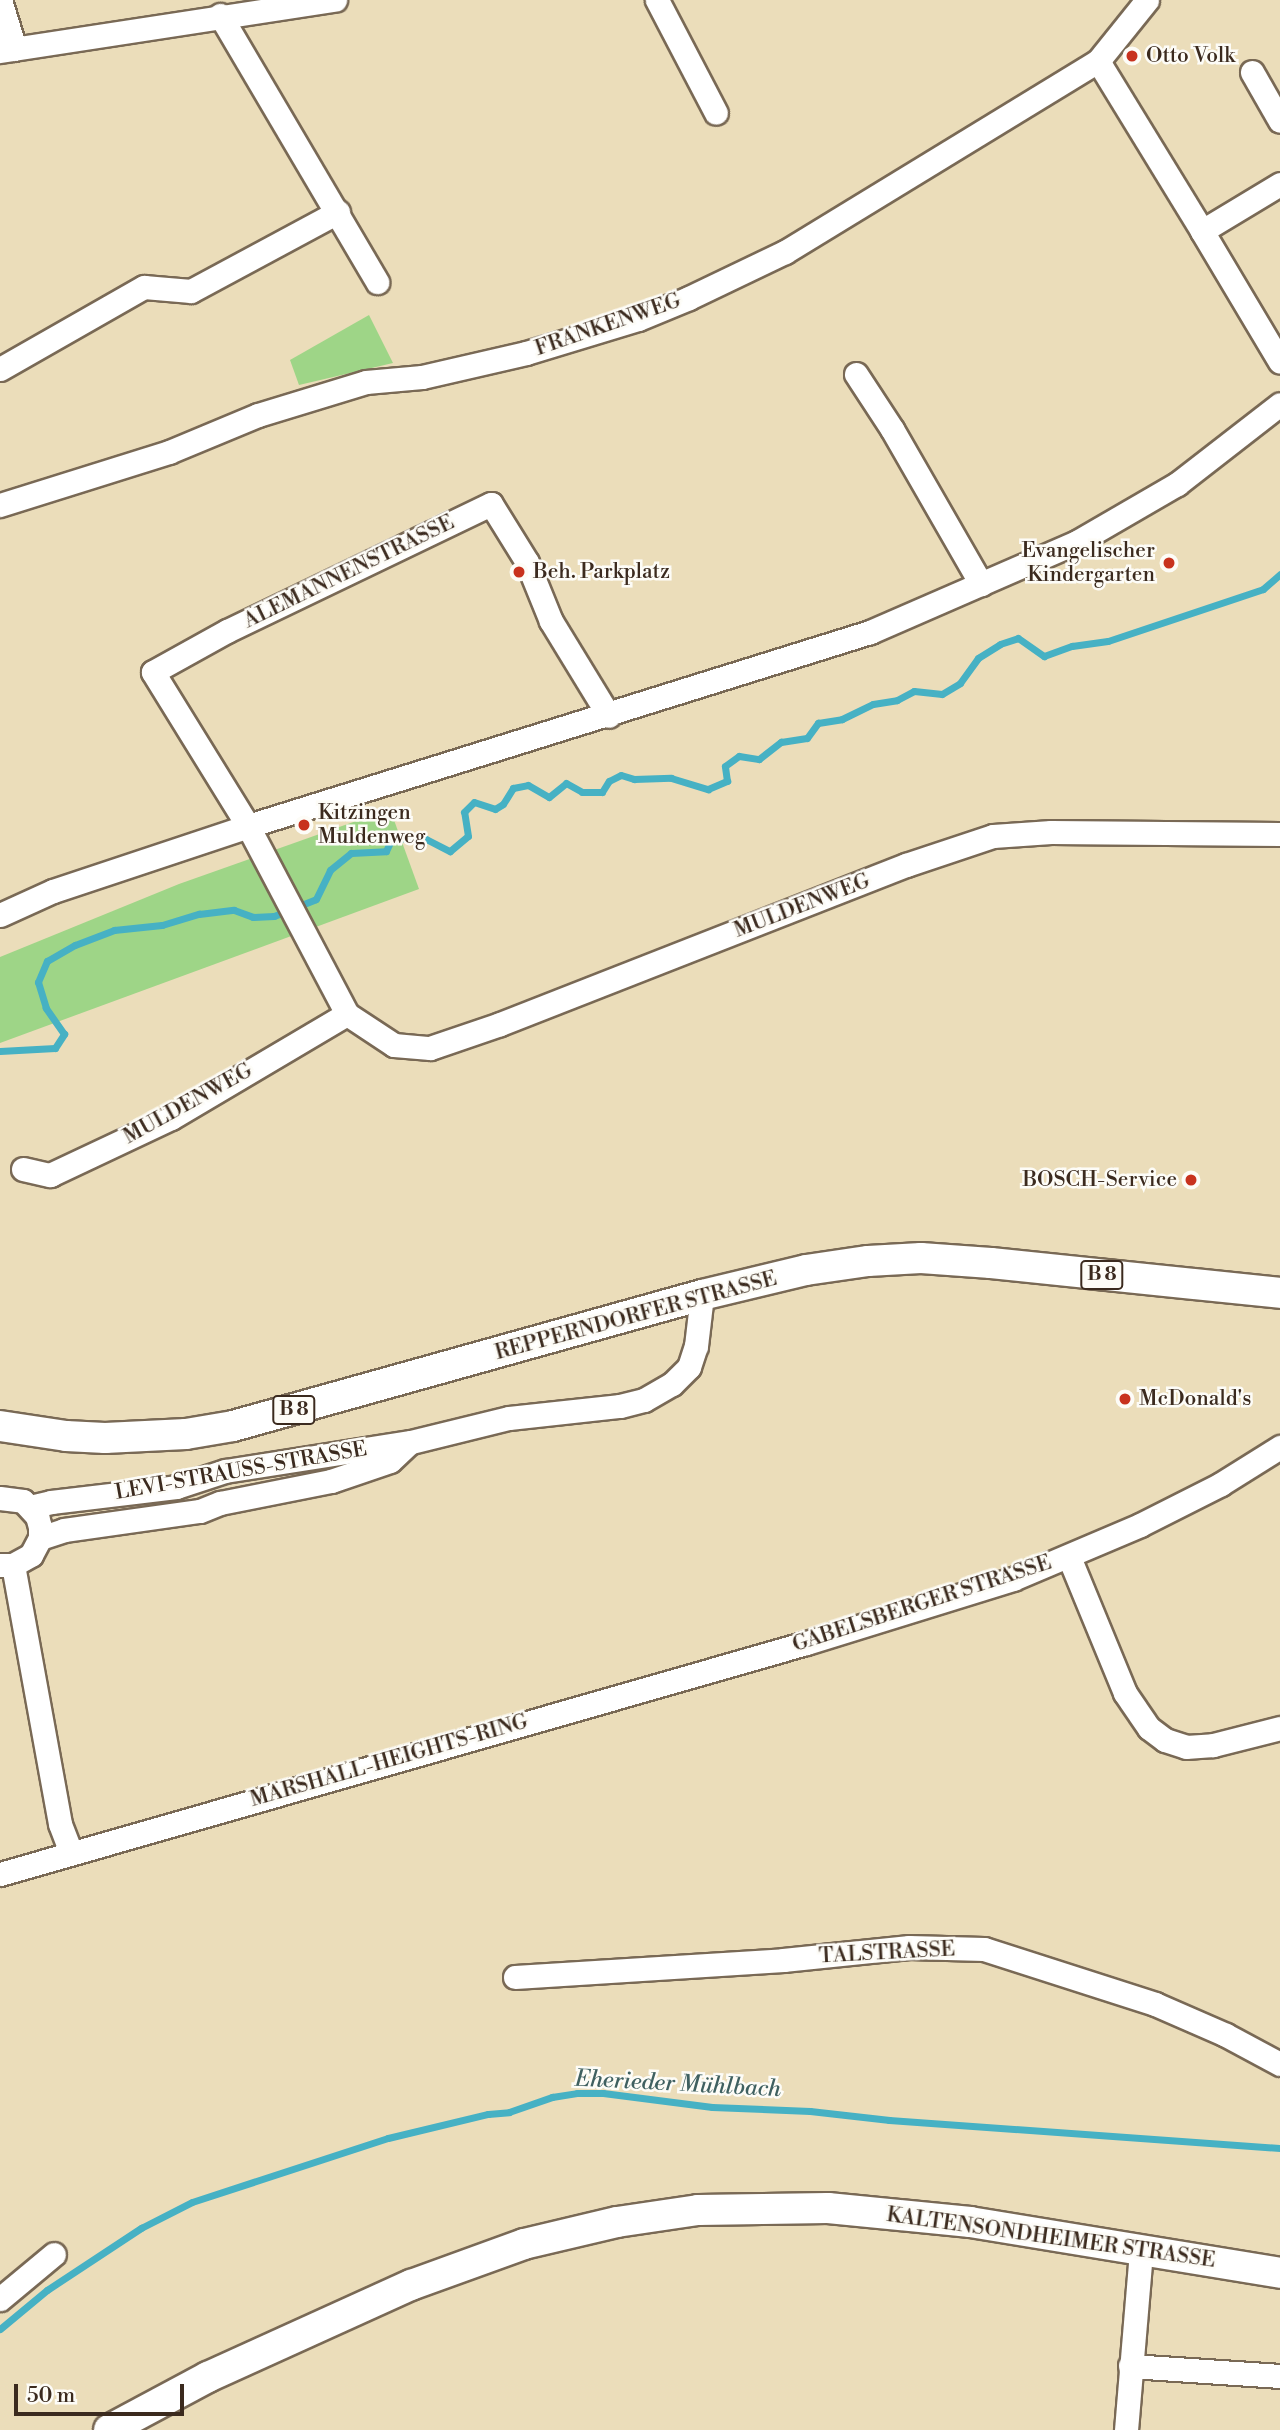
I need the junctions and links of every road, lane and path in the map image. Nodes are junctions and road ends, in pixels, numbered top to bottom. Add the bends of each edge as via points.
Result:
1 (0, 0) edge
2 (335, 0) edge
3 (657, 0) edge
4 (1147, 0) edge
5 (220, 15) junction
6 (8, 50) edge
7 (1098, 61) junction
8 (1252, 72) dead end
9 (716, 113) dead end
10 (1280, 121) edge
11 (1280, 184) edge
12 (338, 212) junction
13 (1202, 232) junction
14 (377, 282) dead end
15 (1280, 362) edge
16 (0, 369) edge
17 (856, 374) dead end
18 (1280, 404) edge
19 (0, 505) edge
20 (981, 584) junction
21 (609, 716) junction
22 (248, 826) junction
23 (1280, 834) edge
24 (0, 915) edge
25 (347, 1014) junction
26 (23, 1169) dead end
27 (1280, 1293) edge
28 (702, 1295) junction
29 (0, 1426) edge
30 (411, 1442) junction
31 (1280, 1447) edge
32 (0, 1498) edge
33 (30, 1507) junction
34 (40, 1538) junction
35 (1069, 1557) junction
36 (7, 1565) edge
37 (708, 1669) joint
38 (1280, 1728) edge
39 (71, 1853) junction
40 (0, 1874) edge
41 (515, 1977) dead end
42 (1280, 2064) edge
43 (1141, 2251) junction
44 (54, 2254) dead end
45 (1280, 2273) edge
46 (0, 2300) edge
47 (1130, 2366) junction
48 (1280, 2376) edge
49 (109, 2430) edge
50 (1126, 2430) edge

1 - 6 street
2 - 5 street
3 - 9 street
4 - 7 street, FRANKENWEG
5 - 6 street
5 - 12 street
7 - 13 street
7 - 19 street, FRANKENWEG via 785,252 638,319 526,353 422,377 366,382 258,415 169,452
8 - 10 street
11 - 13 street
12 - 14 street
12 - 16 street via 191,291 144,287
13 - 15 street
17 - 20 street
18 - 20 street via 1178,484 1077,542
20 - 21 street via 870,632
21 - 22 street
21 - 22 street, ALEMANNENSTRASSE via 551,621 527,562 491,505 239,625 153,672
22 - 24 street via 53,891
22 - 25 street, MULDENWEG
23 - 25 street, MULDENWEG via 1051,832 993,836 906,865 430,1048 394,1045
25 - 26 street, MULDENWEG via 171,1118 51,1175
27 - 28 main road, REPPERNDORFER STRASSE / B 8 via 921,1258 806,1270
28 - 29 main road, REPPERNDORFER STRASSE / B 8 via 233,1426 186,1434 105,1438
28 - 30 street, LEVI-STRAUSS-STRASSE via 689,1367 672,1384 644,1399 620,1406 509,1418
30 - 33 street, LEVI-STRAUSS-STRASSE via 225,1471 176,1487
30 - 34 street, LEVI-STRAUSS-STRASSE via 390,1461 331,1481 200,1511 64,1530
31 - 35 street, GABELSBERGER STRASSE via 1221,1484
32 - 33 street, LEVI-STRAUSS-STRASSE via 13,1498
33 - 34 street
34 - 36 street via 31,1555
35 - 37 street, GABELSBERGER STRASSE via 909,1612
35 - 38 street via 1125,1693 1149,1728 1186,1747
36 - 39 street via 60,1824
37 - 39 street, MARSHALL-HEIGHTS-RING
39 - 40 street, MARSHALL-HEIGHTS-RING
41 - 42 street, TALSTRASSE via 909,1947 984,1949 1155,2004
43 - 45 main road, KALTENSONDHEIMER STRASSE
43 - 47 street
43 - 49 main road, KALTENSONDHEIMER STRASSE via 970,2222 828,2208 698,2210 617,2222 524,2244 411,2286 208,2377
44 - 46 street
47 - 48 street
47 - 50 street

